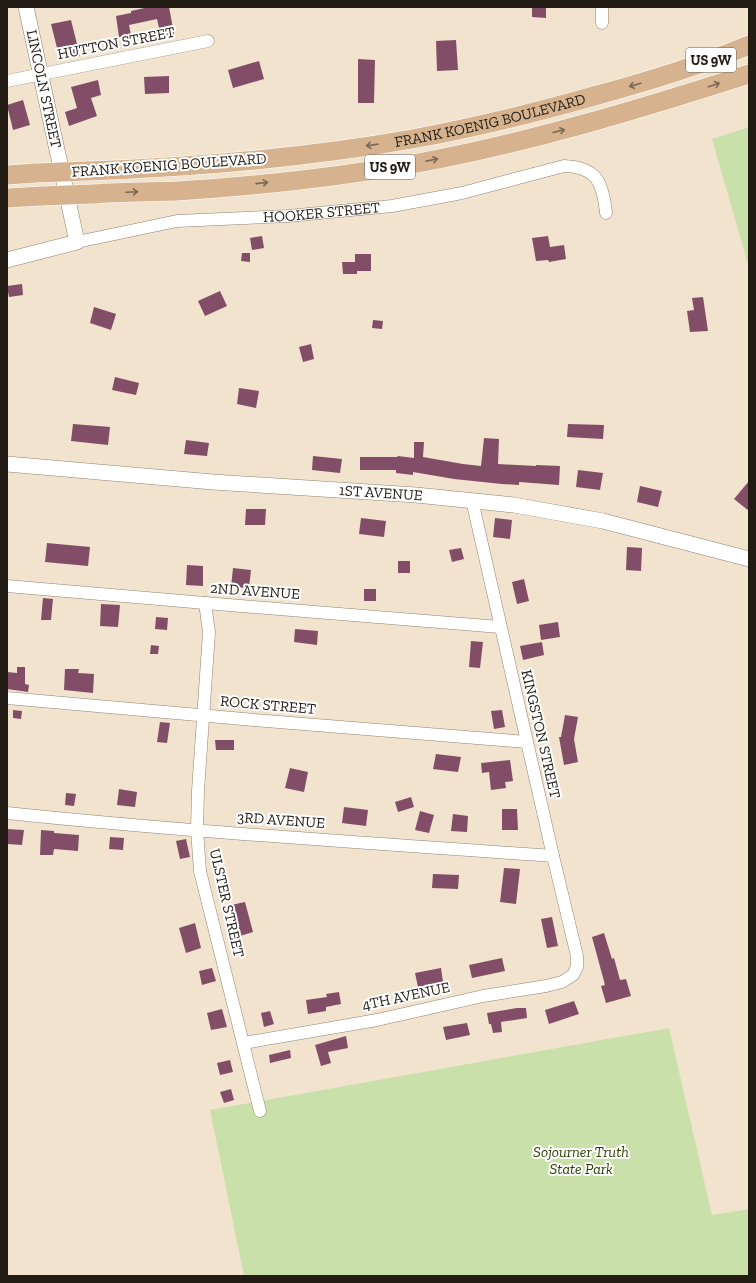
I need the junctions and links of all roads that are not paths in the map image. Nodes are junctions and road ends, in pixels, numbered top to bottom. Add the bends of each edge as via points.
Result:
1 (26, 7) edge
2 (602, 7) edge
3 (602, 23) dead end
4 (208, 42) dead end
5 (749, 46) edge
6 (41, 74) junction
7 (749, 74) edge
8 (7, 81) edge
9 (7, 175) edge
10 (7, 198) edge
11 (606, 213) dead end
12 (77, 242) junction
13 (7, 260) edge
14 (7, 464) edge
15 (472, 500) junction
16 (749, 559) edge
17 (7, 586) edge
18 (205, 603) junction
19 (500, 627) junction
20 (7, 698) edge
21 (203, 715) junction
22 (527, 742) junction
23 (7, 813) edge
24 (197, 830) junction
25 (552, 856) junction
26 (573, 975) joint
27 (244, 1043) junction
28 (260, 1110) dead end

1 - 6 street, LINCOLN STREET
2 - 3 street
4 - 6 street, HUTTON STREET
5 -> 9 main road, FRANK KOENIG BOULEVARD / US 9W, bridge via 672,73 573,102 412,139 254,160
6 - 8 street, HUTTON STREET
6 - 12 street, LINCOLN STREET
10 -> 7 main road, FRANK KOENIG BOULEVARD / US 9W, bridge via 176,191 331,176 416,163 572,128
11 - 12 street, HOOKER STREET via 605,199 599,182 590,171 564,166 462,192 392,206 288,216 178,221
12 - 13 street, HOOKER STREET
14 - 15 street, 1ST AVENUE
15 - 16 street, 1ST AVENUE via 603,521
15 - 19 street, KINGSTON STREET
17 - 18 street, 2ND AVENUE
18 - 19 street, 2ND AVENUE
18 - 21 street, ULSTER STREET via 209,632
19 - 22 street, KINGSTON STREET
20 - 21 street, ROCK STREET
21 - 22 street, ROCK STREET
21 - 24 street, ULSTER STREET
22 - 25 street, KINGSTON STREET
23 - 24 street, 3RD AVENUE
24 - 25 street, 3RD AVENUE
24 - 27 street, ULSTER STREET via 200,871
25 - 26 street, KINGSTON STREET via 577,956 577,967
26 - 27 street, 4TH AVENUE via 562,982 546,986 483,996 377,1020
27 - 28 street, ULSTER STREET

